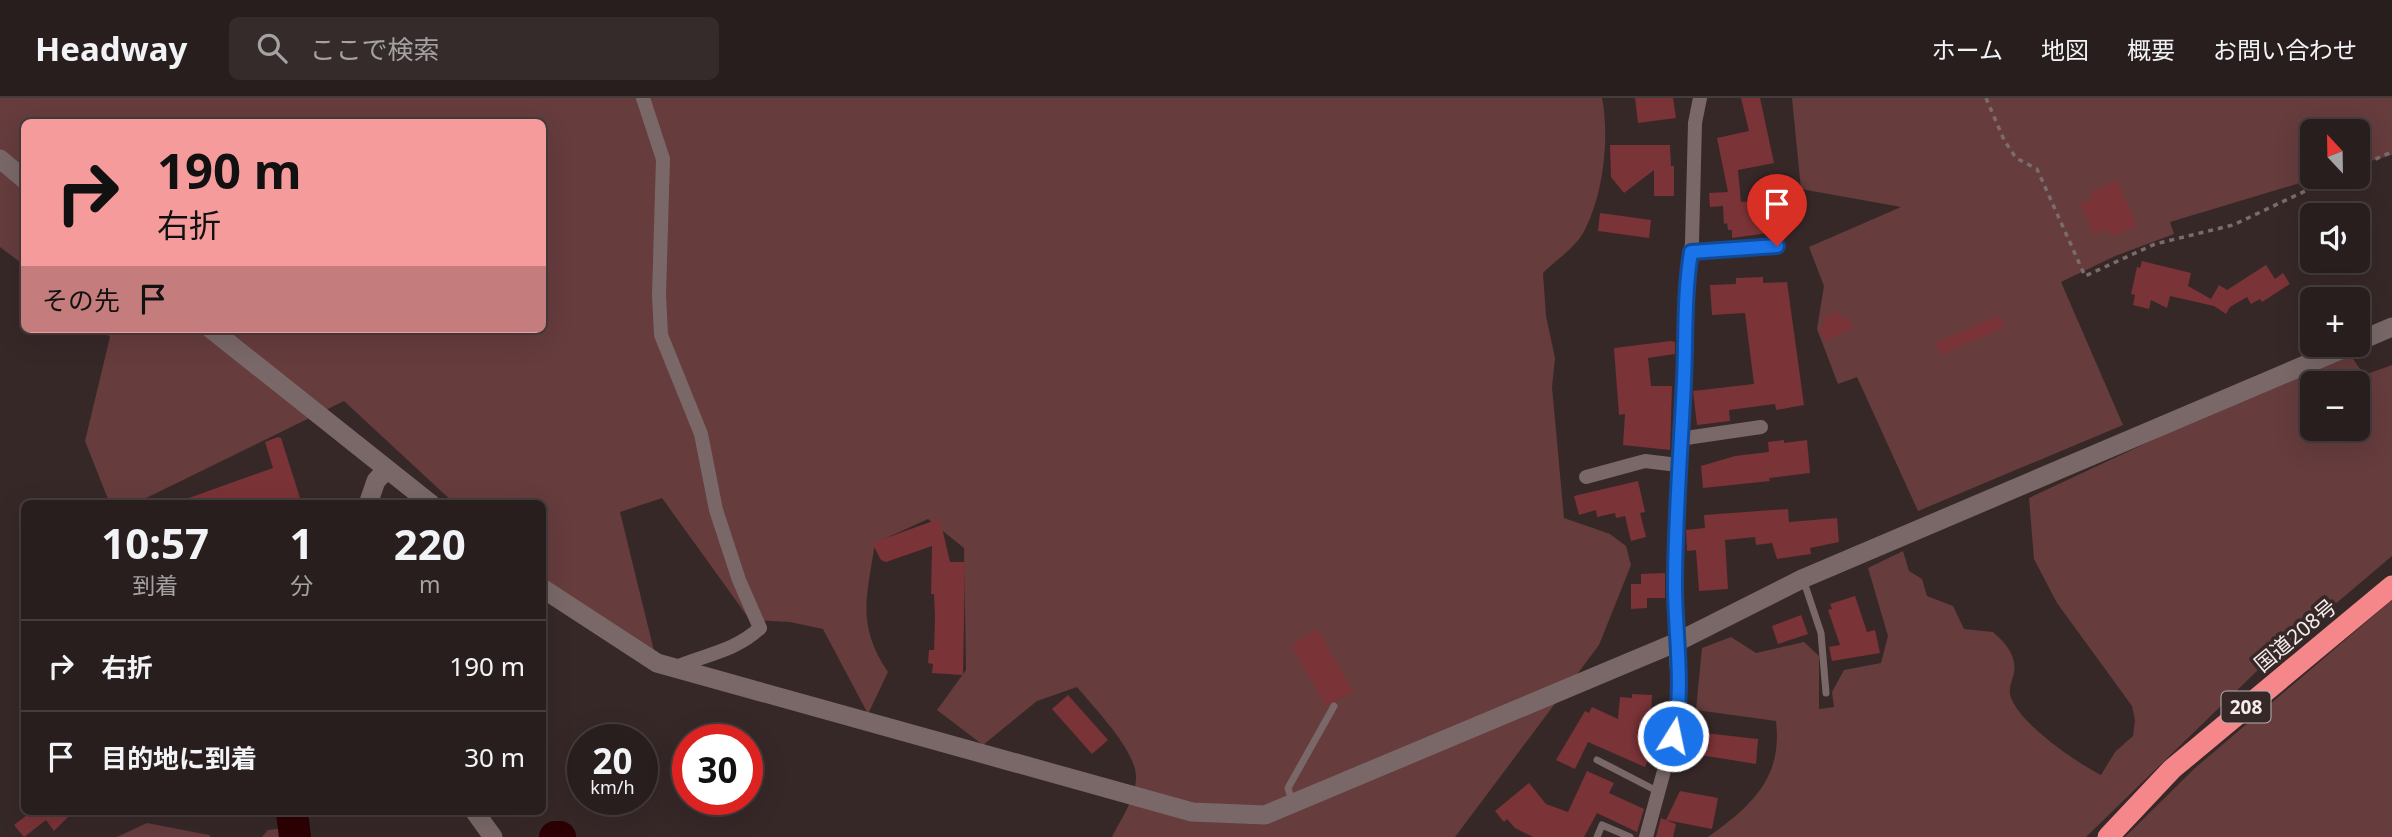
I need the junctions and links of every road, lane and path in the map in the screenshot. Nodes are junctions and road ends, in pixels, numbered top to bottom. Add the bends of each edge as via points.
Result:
1 (643, 98) edge
2 (1700, 98) edge
3 (1986, 98) edge
4 (2392, 152) edge
5 (0, 159) edge
6 (2370, 161) edge
7 (21, 176) edge
8 (2310, 189) edge
9 (1777, 246) dead end
10 (1691, 252) junction
11 (2392, 327) edge
12 (216, 333) edge
13 (2370, 336) edge
14 (2324, 357) edge
15 (1761, 427) dead end
16 (1679, 439) junction
17 (1678, 465) junction
18 (386, 470) junction
19 (1586, 477) dead end
20 (369, 500) edge
21 (426, 500) edge
22 (1802, 579) junction
23 (2392, 586) edge
24 (546, 592) edge
25 (1675, 643) junction
26 (674, 667) junction
27 (1826, 693) dead end
28 (1334, 706) dead end
29 (1597, 760) dead end
30 (1657, 791) junction
31 (1294, 805) junction
32 (477, 815) edge
33 (493, 837) edge
34 (1597, 837) edge
35 (1630, 837) edge
36 (1646, 837) edge
37 (2108, 837) edge

1 - 26 street via 663,159 661,335 701,434 716,510 760,628 735,648
2 - 10 street via 1695,123
3 - 8 path via 2016,158 2036,169 2085,276 2155,244 2233,225
4 - 6 path
5 - 7 street
9 - 10 street
10 - 16 street
11 - 13 street
12 - 18 street
14 - 22 street
15 - 16 street
16 - 17 street
17 - 19 street via 1645,461
17 - 25 street
18 - 20 street
18 - 21 street
22 - 25 street
22 - 27 lane via 1821,633
23 - 37 highway, 国道208号 / 208 via 2172,769
24 - 26 street via 657,663
25 - 30 street via 1680,712
25 - 31 street
26 - 31 street via 1192,812 1265,815
28 - 31 lane via 1288,788
29 - 30 lane
30 - 36 street
32 - 33 street
34 - 35 lane via 1602,825

